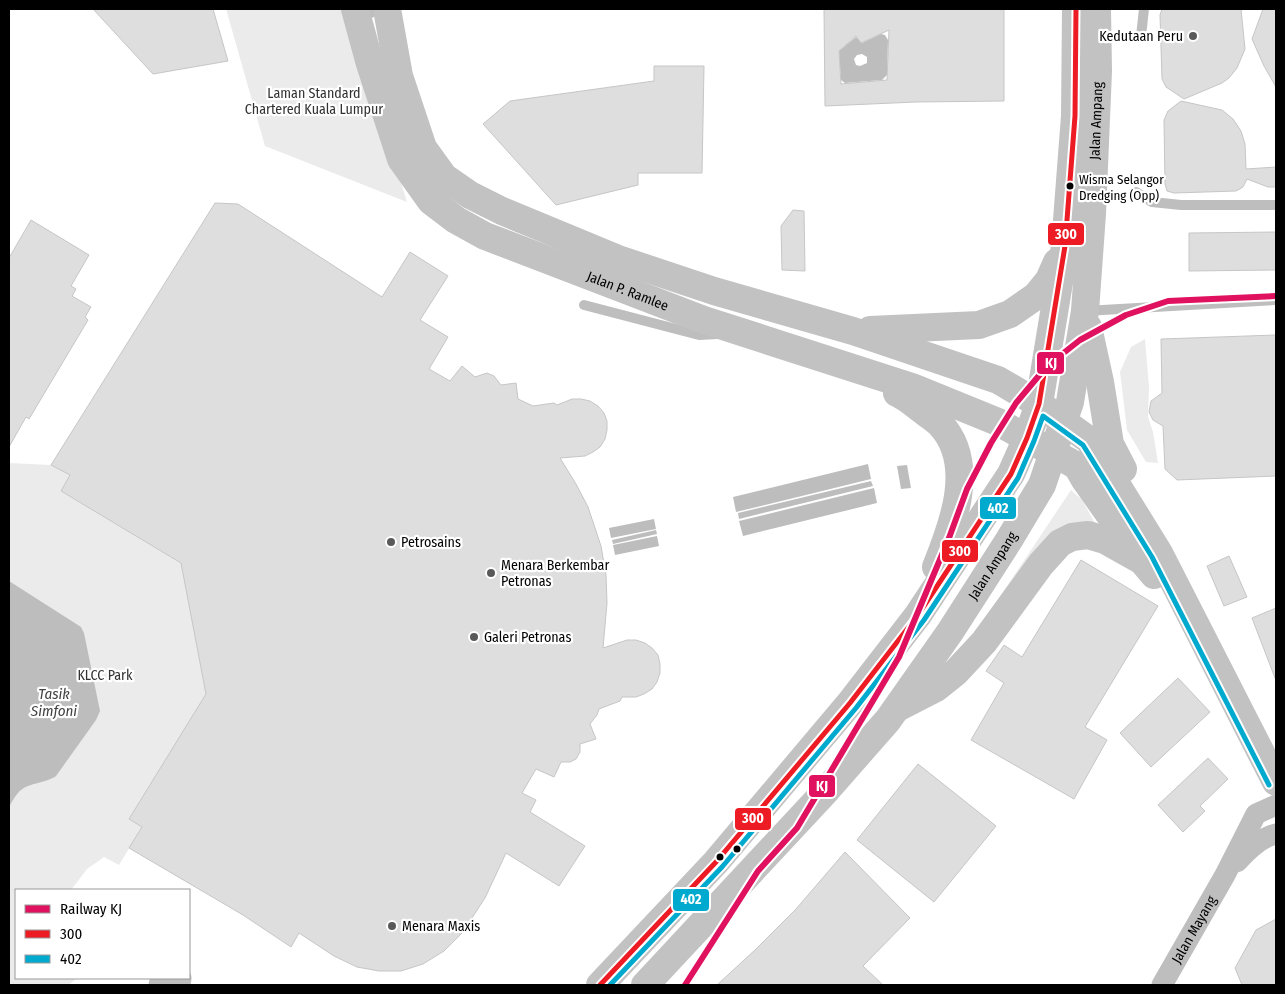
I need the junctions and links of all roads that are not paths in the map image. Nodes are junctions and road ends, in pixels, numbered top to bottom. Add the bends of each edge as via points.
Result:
1 (1076, 9) edge
2 (1097, 9) edge
3 (1144, 9) edge
4 (371, 10) edge
5 (1141, 36) dead end
6 (1136, 192) dead end
7 (1276, 205) edge
8 (1065, 246) junction
9 (1276, 300) edge
10 (584, 305) dead end
11 (1085, 311) junction
12 (853, 331) junction
13 (740, 332) junction
14 (823, 358) junction
15 (1039, 404) junction
16 (1065, 422) junction
17 (1027, 438) junction
18 (1054, 452) junction
19 (1151, 557) junction
20 (918, 615) junction
21 (896, 708) junction
22 (1273, 766) edge
23 (1276, 805) edge
24 (1276, 834) edge
25 (1225, 875) junction
26 (600, 985) edge
27 (645, 985) edge
28 (1162, 985) edge

1 - 8 main road, Jalan Ampang via 1075,116
2 - 11 main road, Jalan Ampang via 1098,81
3 - 5 lane
4 - 12 main road, Jalan P. Ramlee via 399,76 423,148 444,177 470,195 618,259
4 - 13 main road, Jalan P. Ramlee via 370,64 401,158 431,201 485,236
6 - 7 lane via 1152,202 1181,205
8 - 12 main road via 1049,280 1036,296 1010,314 978,326
8 - 15 main road, Jalan Ampang
9 - 11 lane
10 - 13 lane via 699,335
11 - 16 main road, Jalan Ampang via 1074,387
11 - 19 main road via 1110,444 1134,489
12 - 15 main road, Jalan P. Ramlee via 998,380
13 - 14 main road, Jalan P. Ramlee
14 - 17 main road, Jalan P. Ramlee via 912,387 998,422
14 - 20 main road via 901,395 941,424 951,440 960,474 956,508
15 - 16 main road, Jalan P. Ramlee
15 - 17 main road, Jalan Ampang
16 - 18 main road, Jalan Ampang
16 - 19 main road, Jalan P. Ramlee via 1089,440
17 - 18 main road, Jalan P. Ramlee
17 - 20 main road, Jalan Ampang via 1011,474
18 - 19 main road, Jalan P. Ramlee via 1077,466 1084,480
18 - 21 main road, Jalan Ampang via 1042,485 1009,540
19 - 21 main road via 1088,535 1060,543 984,642 956,672 936,688
19 - 22 main road via 1167,590 1204,640
20 - 26 main road, Jalan Ampang via 850,703 716,862
21 - 27 main road, Jalan Ampang via 824,793
23 - 25 street, Jalan Mayang via 1256,814
24 - 25 street, Jalan Mayang via 1246,853
25 - 28 street, Jalan Mayang

